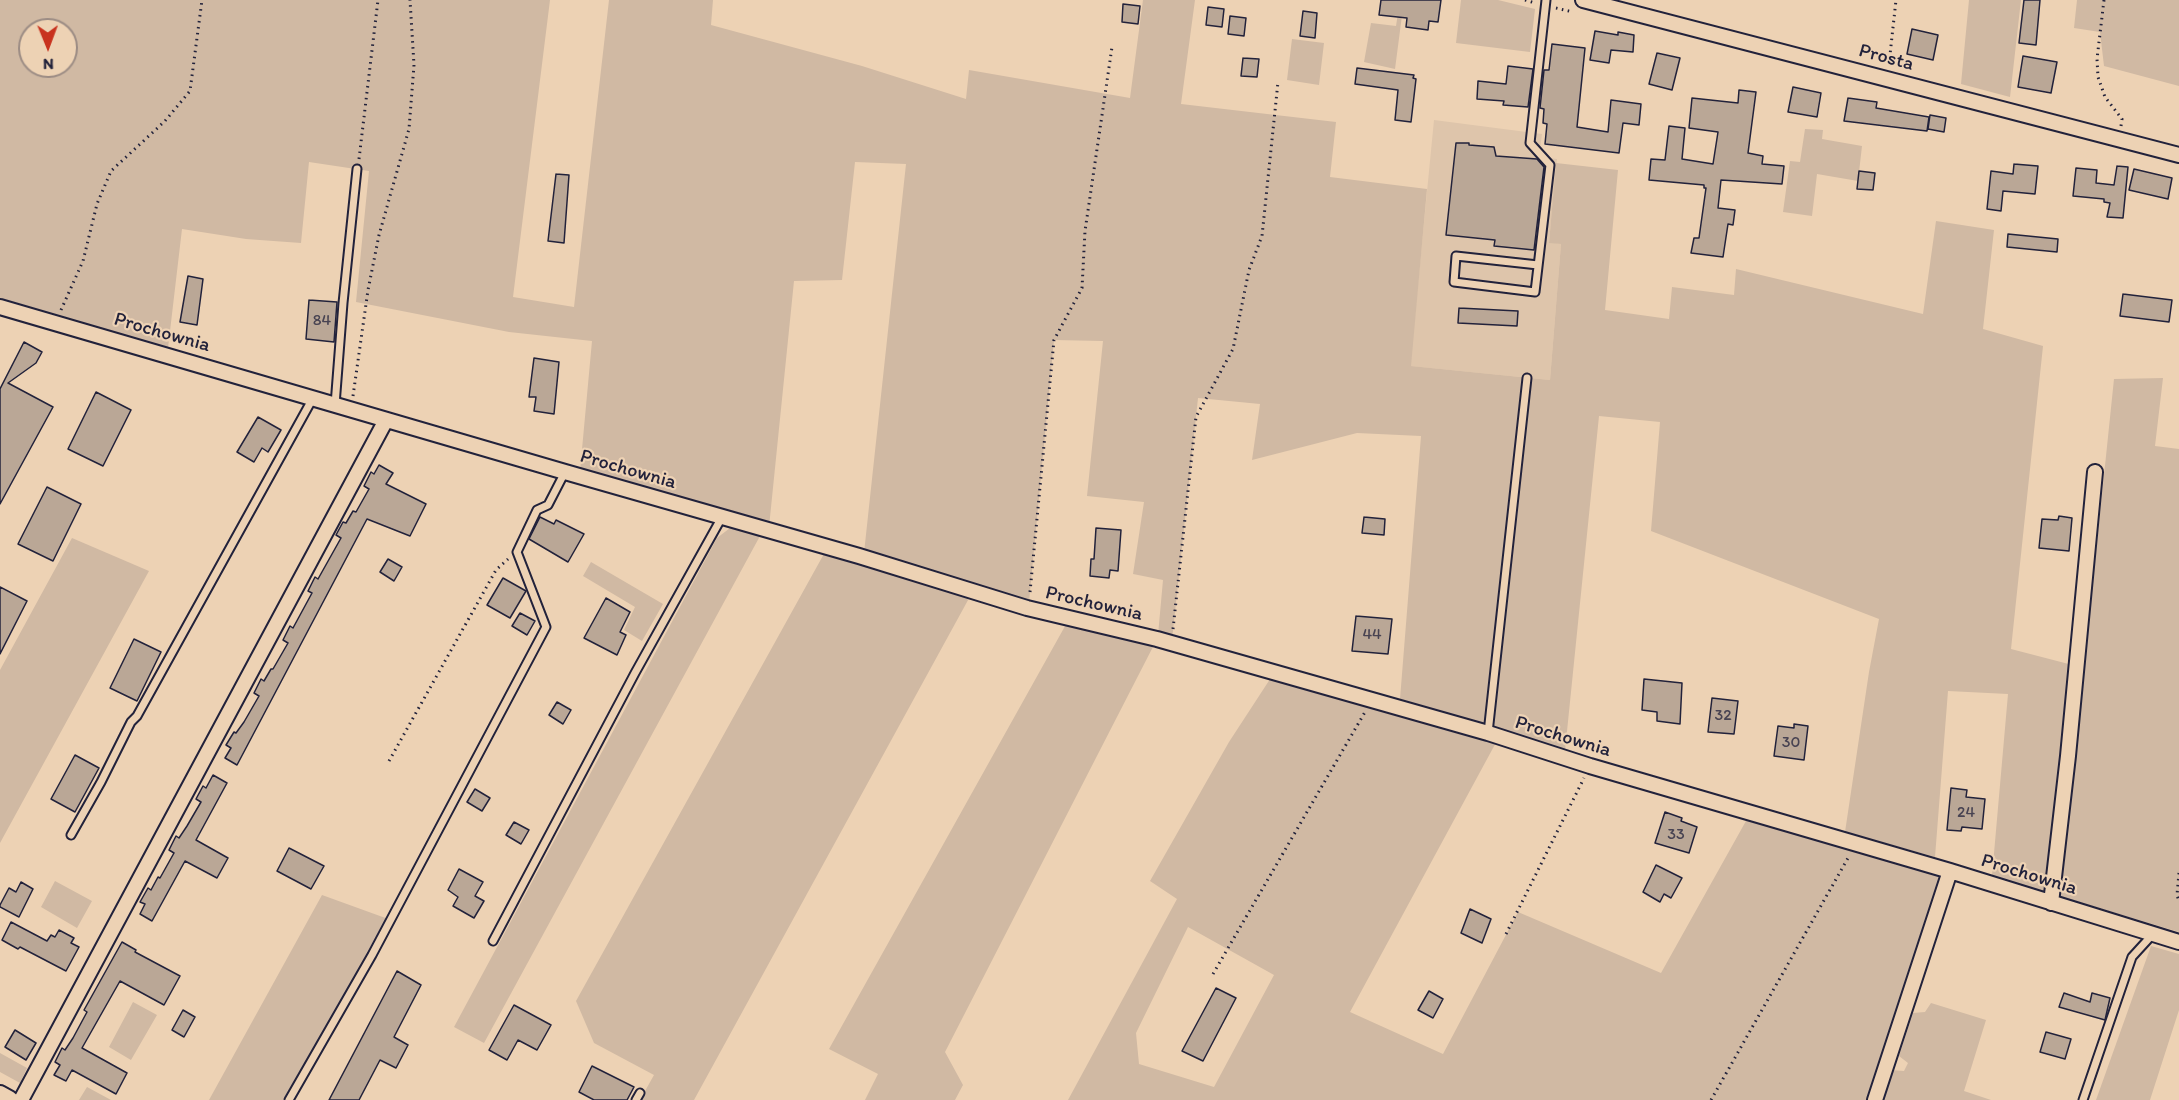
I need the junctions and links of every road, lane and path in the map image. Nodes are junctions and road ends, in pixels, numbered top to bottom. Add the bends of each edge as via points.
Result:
1 (202, 0) edge
2 (378, 0) edge
3 (411, 0) edge
4 (1546, 0) edge
5 (1583, 0) edge
6 (1896, 0) edge
7 (2104, 0) edge
8 (1112, 47) dead end
9 (1887, 79) junction
10 (1278, 82) dead end
11 (2118, 139) junction
12 (2179, 155) edge
13 (357, 170) joint
14 (1538, 265) junction
15 (0, 307) edge
16 (56, 322) junction
17 (1527, 378) dead end
18 (313, 398) junction
19 (335, 405) junction
20 (352, 410) junction
21 (386, 420) junction
22 (565, 472) junction
23 (2095, 472) dead end
24 (722, 517) junction
25 (517, 552) junction
26 (1027, 608) junction
27 (1171, 643) junction
28 (1372, 700) junction
29 (1488, 733) junction
30 (389, 761) dead end
31 (1590, 766) junction
32 (71, 835) dead end
33 (1857, 844) junction
34 (1950, 871) junction
35 (2179, 873) edge
36 (2179, 901) edge
37 (2051, 903) junction
38 (1506, 934) dead end
39 (2153, 934) junction
40 (493, 941) dead end
41 (2179, 942) edge
42 (1213, 974) dead end
43 (0, 1095) edge
44 (9, 1100) edge
45 (21, 1100) edge
46 (289, 1100) edge
47 (1711, 1100) edge
48 (1875, 1100) edge
49 (2083, 1100) edge

1 - 16 path via 190,92 111,171 97,204 83,261
2 - 13 path
3 - 20 path via 414,65 409,129 379,235
4 - 14 lane via 1530,143 1550,165
5 - 9 street, Prosta
6 - 9 path
7 - 11 path via 2098,77 2105,97 2122,119
8 - 26 path via 1085,231 1082,288 1054,340
9 - 11 street, Prosta
10 - 27 path via 1262,236 1249,270 1233,349 1196,417
11 - 12 street, Prosta
13 - 19 lane
14 - 14 lane via 1535,292 1454,282 1455,256
15 - 16 street, Prochownia
16 - 18 street, Prochownia
17 - 29 lane
18 - 19 street, Prochownia
18 - 32 lane
19 - 20 street, Prochownia
20 - 21 street, Prochownia
21 - 22 street, Prochownia
21 - 45 street
22 - 24 street, Prochownia
22 - 25 lane via 548,505 537,510
23 - 37 street
24 - 26 street, Prochownia
24 - 40 lane
25 - 30 path via 496,570
25 - 46 lane via 546,627 372,956
26 - 27 street, Prochownia
27 - 28 street, Prochownia
28 - 29 street, Prochownia
28 - 42 path
29 - 31 street, Prochownia
31 - 33 street, Prochownia
31 - 38 path
33 - 34 street, Prochownia
33 - 47 path
34 - 37 street, Prochownia
34 - 48 street
35 - 36 path
37 - 39 street, Prochownia
39 - 41 street, Prochownia
39 - 49 lane via 2132,957
43 - 44 street

